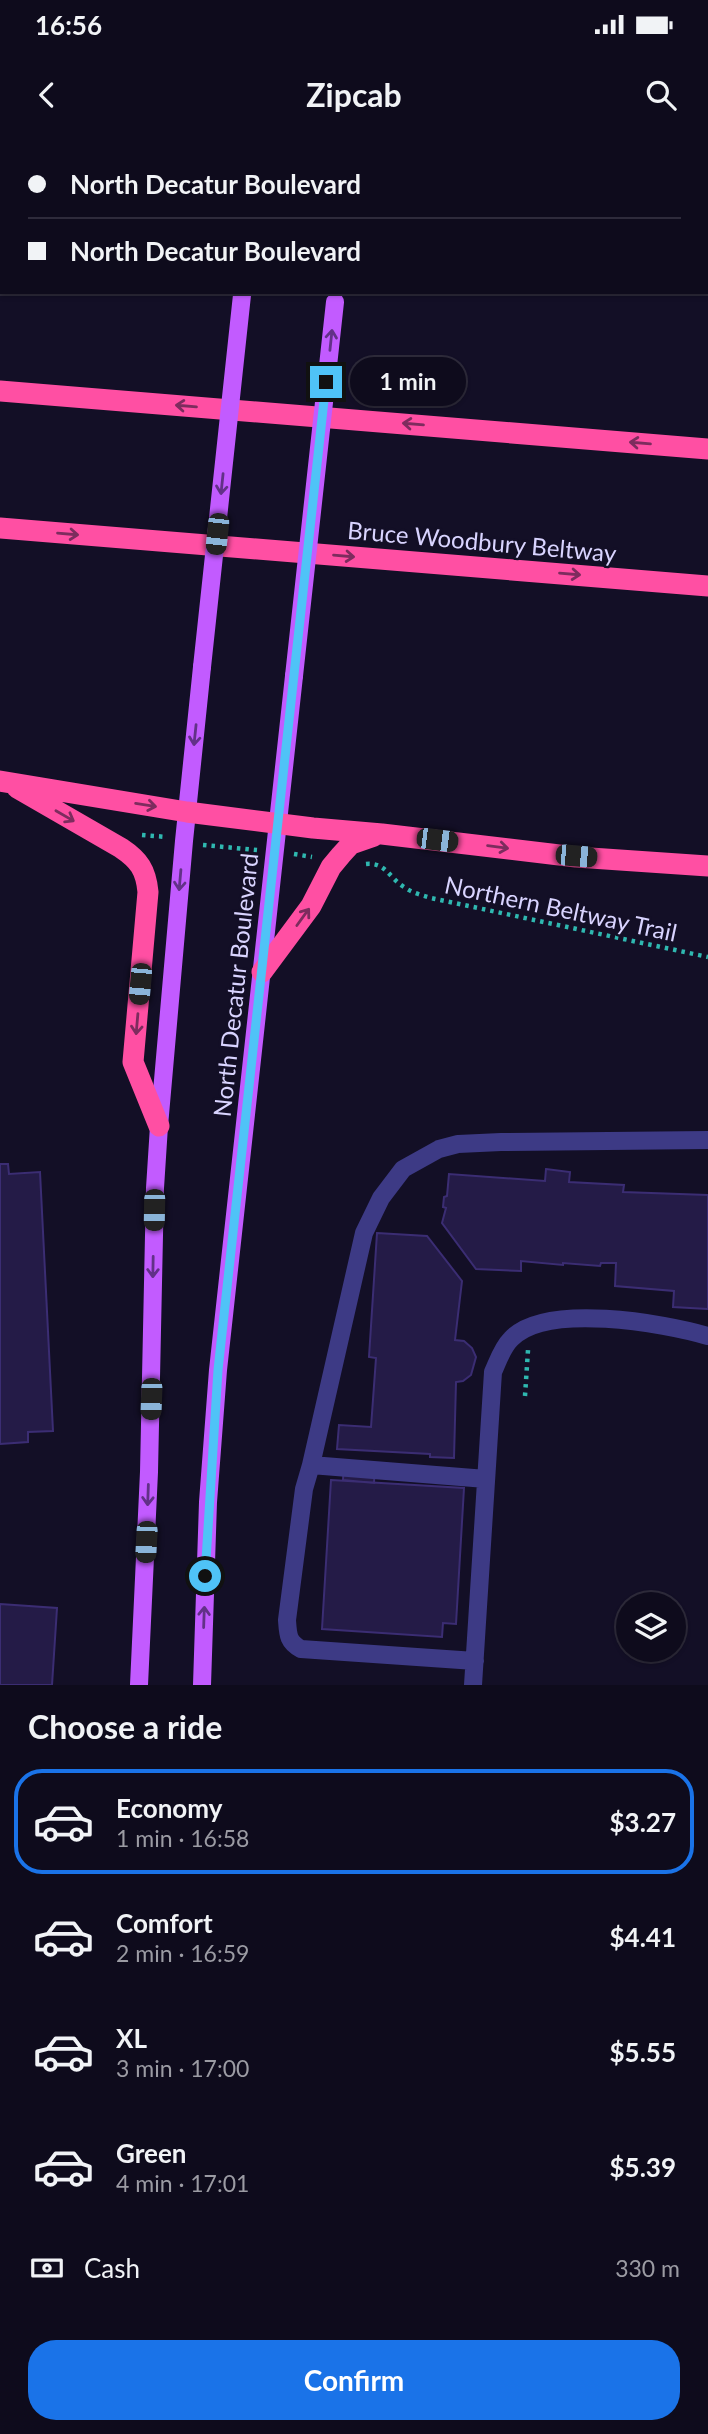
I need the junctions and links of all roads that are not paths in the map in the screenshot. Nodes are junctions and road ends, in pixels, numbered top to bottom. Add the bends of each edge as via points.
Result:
1 (242, 294) edge
2 (336, 297) edge
3 (0, 391) edge
4 (708, 449) edge
5 (0, 528) edge
6 (708, 586) edge
7 (3, 781) edge
8 (187, 812) junction
9 (278, 823) junction
10 (382, 834) junction
11 (708, 866) edge
12 (262, 972) junction
13 (159, 1126) junction
14 (708, 1140) edge
15 (708, 1336) edge
16 (312, 1465) junction
17 (486, 1479) junction
18 (474, 1661) junction
19 (139, 1685) edge
20 (202, 1685) edge
21 (473, 1685) edge

1 -> 8 main road, bridge
9 -> 2 main road, North Decatur Boulevard, bridge
4 -> 3 highway
5 -> 6 highway, Bruce Woodbury Beltway
7 -> 8 highway
7 -> 13 highway via 121,848 143,868 148,892 133,1062
8 - 9 highway
8 -> 13 main road
9 - 10 highway
9 - 12 main road, North Decatur Boulevard
10 -> 11 highway via 589,858
12 -> 10 highway via 311,906 341,855 351,844
20 -> 12 main road, North Decatur Boulevard via 207,1516 218,1370
13 -> 19 main road
14 - 16 lane via 458,1144 403,1169 381,1198 364,1233
15 - 17 lane via 652,1323 590,1319 542,1322 526,1328 511,1338 493,1372
16 - 17 lane
16 - 18 lane via 304,1489 287,1620 292,1644 301,1649
17 - 18 lane
18 - 21 lane

